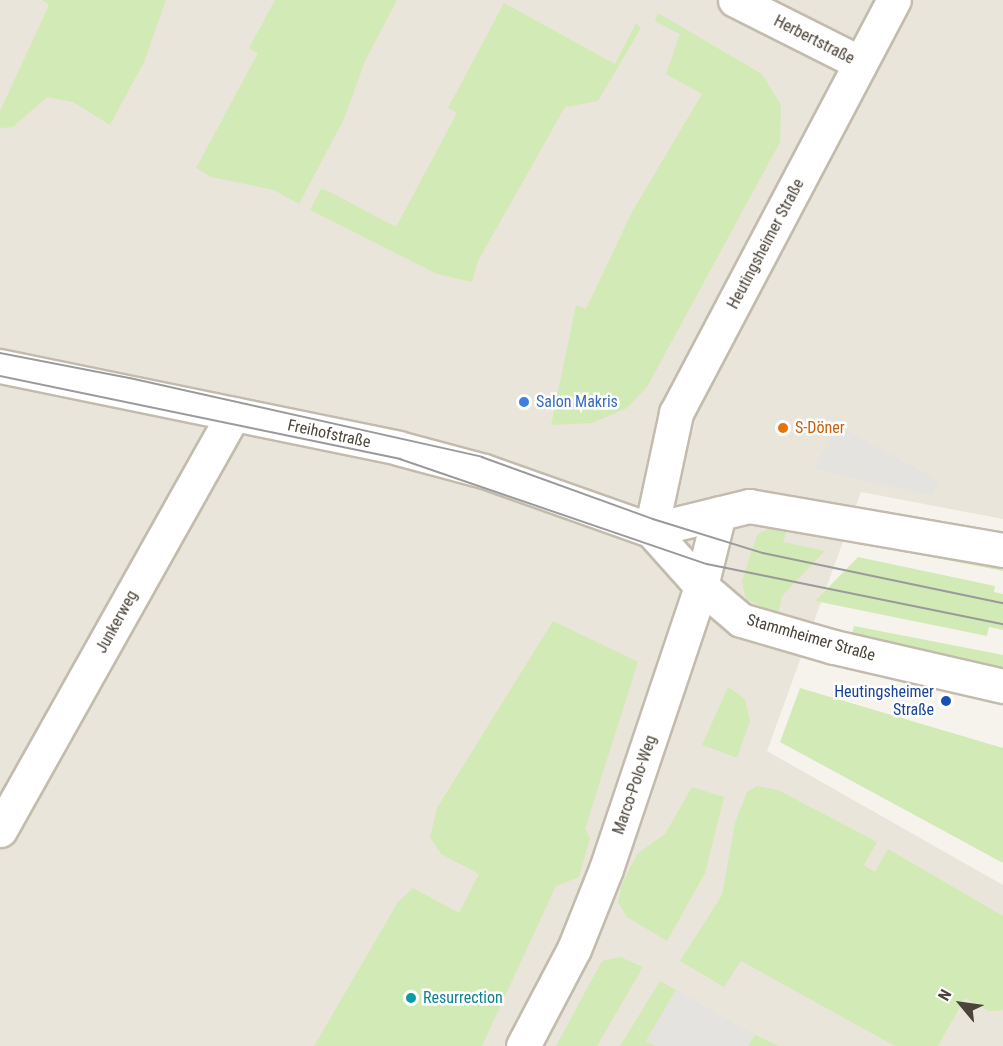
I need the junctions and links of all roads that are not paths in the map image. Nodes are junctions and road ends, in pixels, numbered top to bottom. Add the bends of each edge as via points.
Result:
1 (735, 0) edge
2 (894, 0) edge
3 (860, 63) junction
4 (0, 366) edge
5 (233, 414) junction
6 (719, 513) junction
7 (651, 530) junction
8 (1003, 550) edge
9 (701, 586) junction
10 (1003, 686) edge
11 (0, 830) edge
12 (523, 1046) edge

1 - 3 street, Herbertstraße
2 - 3 street, Heutingsheimer Straße
3 - 7 street, Heutingsheimer Straße via 676,413
4 - 5 street, Freihofstraße
5 - 7 street, Freihofstraße via 398,448 484,471
5 - 11 street, Junkerweg
6 - 7 street
6 - 8 street via 749,506
6 - 9 street, Marco-Polo-Weg
7 - 9 street, Stammheimer Straße
9 - 10 street, Stammheimer Straße via 741,620 834,647
9 - 12 street, Marco-Polo-Weg via 606,870 574,949

